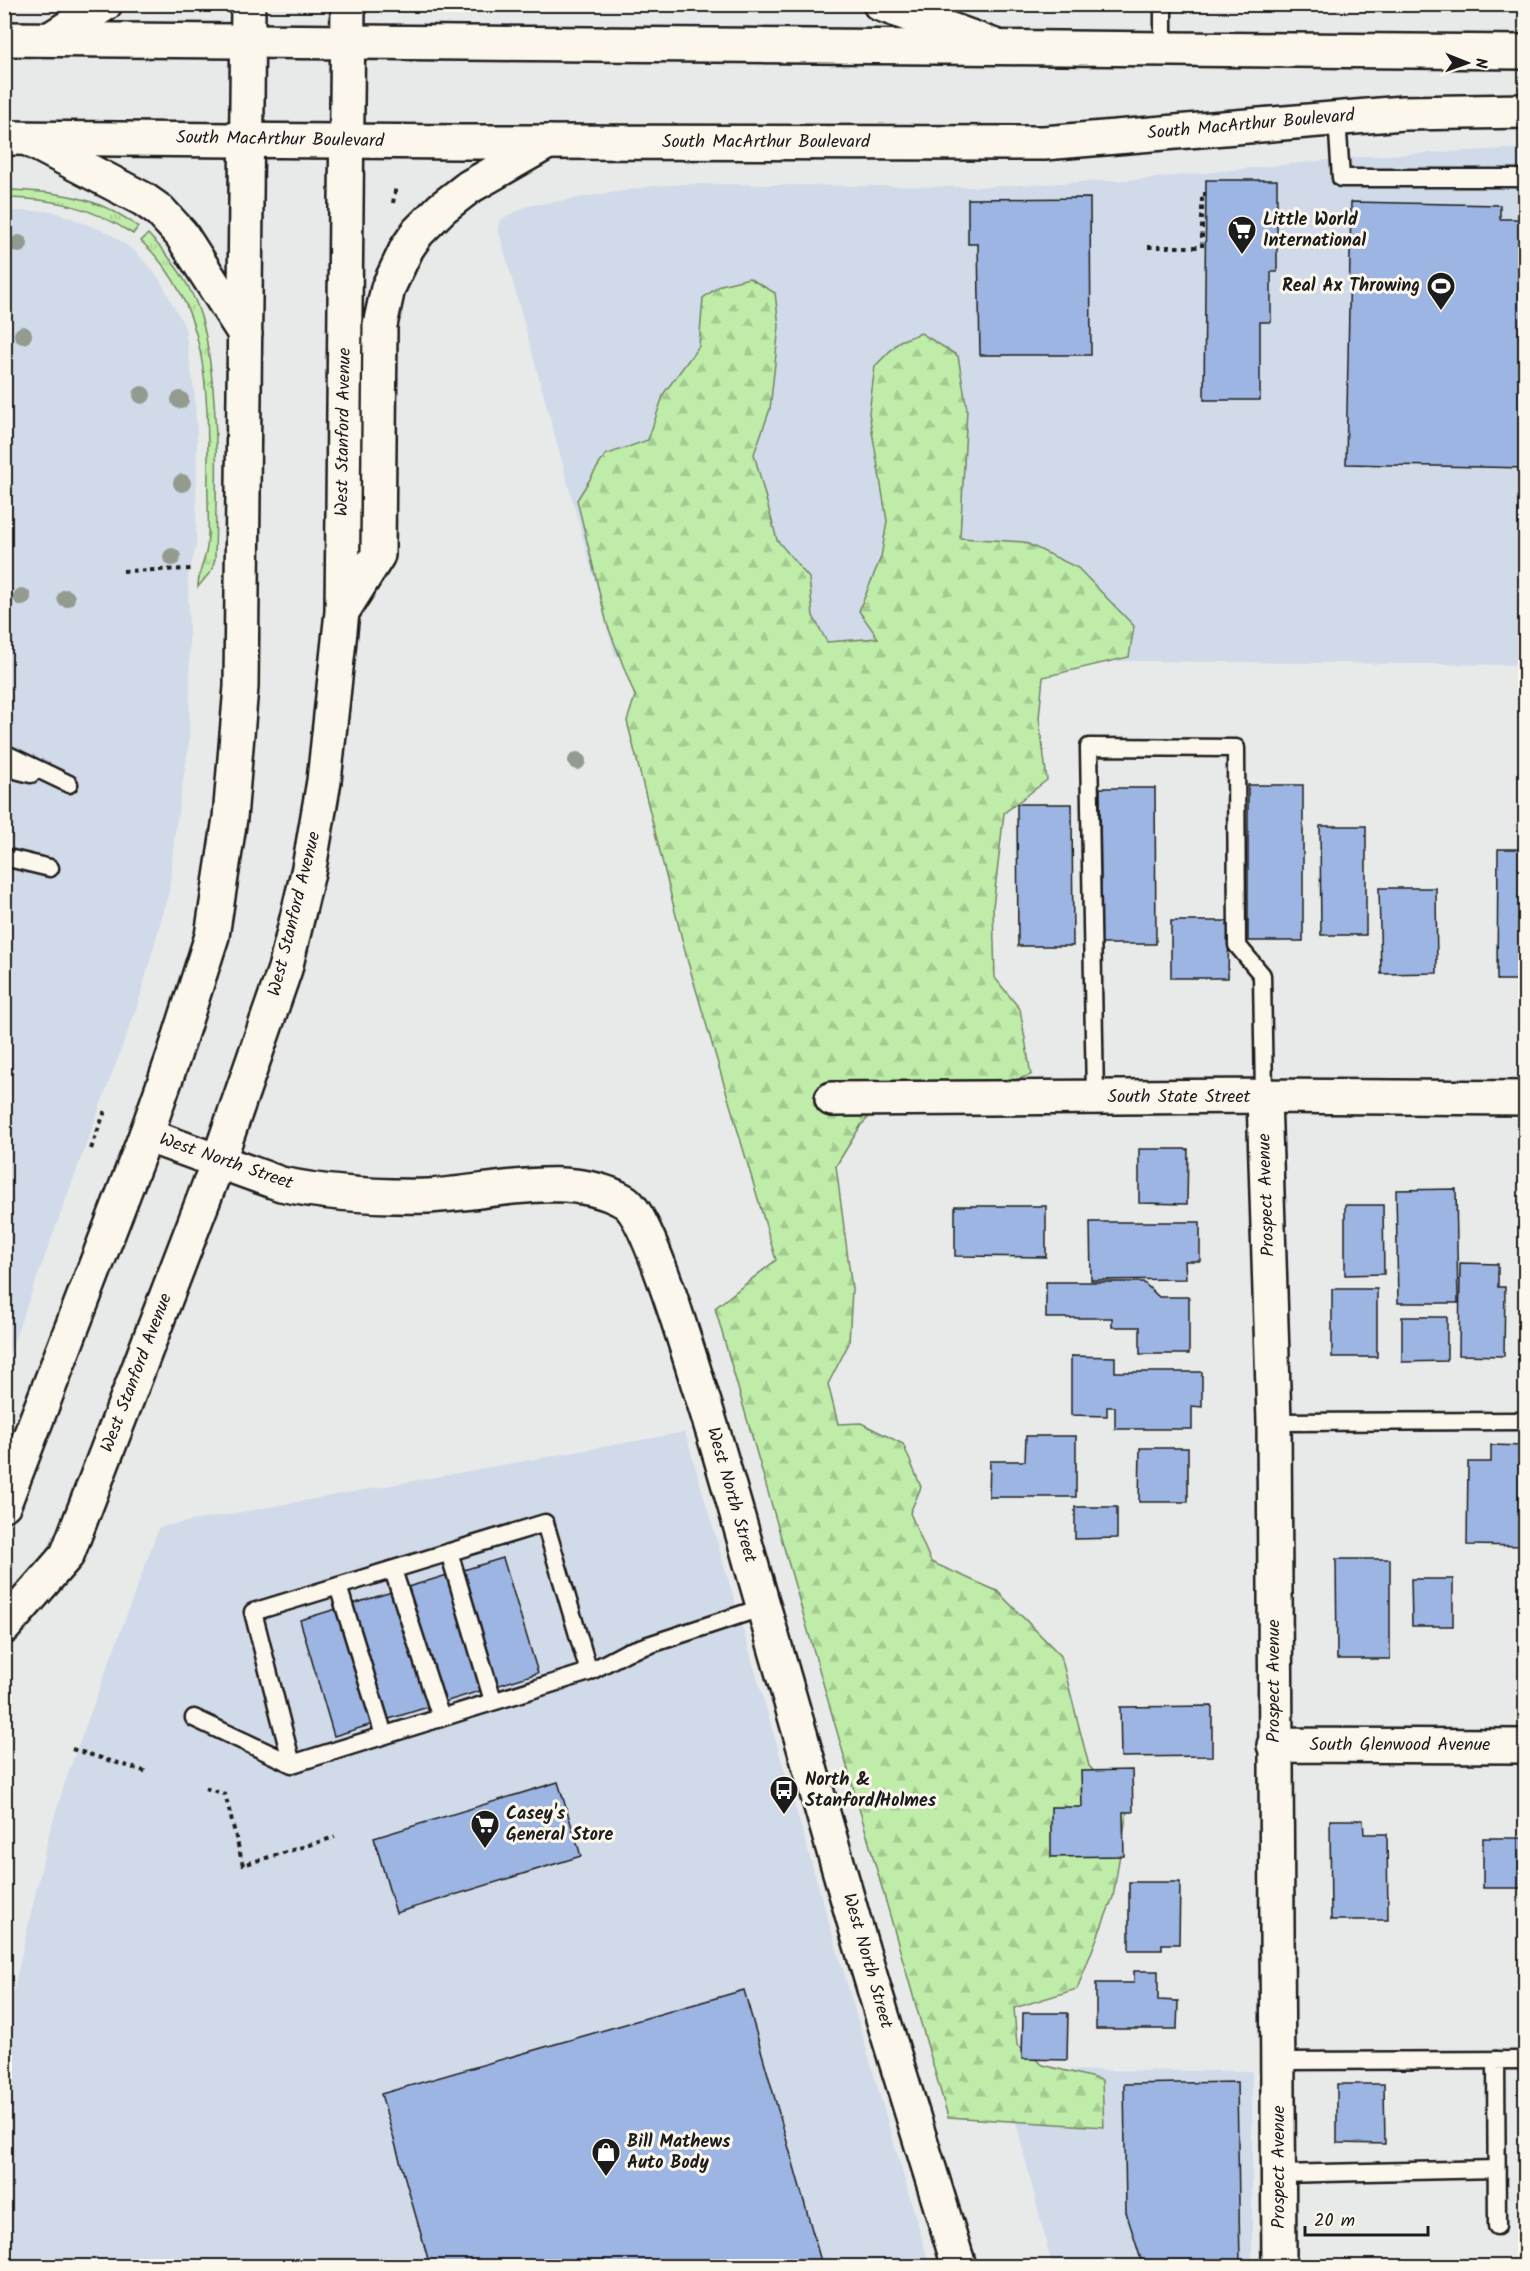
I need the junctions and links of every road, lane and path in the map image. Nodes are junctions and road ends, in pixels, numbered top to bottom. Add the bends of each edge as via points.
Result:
1 (105, 4) edge
2 (248, 4) edge
3 (348, 4) edge
4 (880, 4) edge
5 (1163, 4) edge
6 (52, 38) junction
7 (4, 39) edge
8 (247, 41) junction
9 (348, 41) junction
10 (995, 46) junction
11 (1163, 48) junction
12 (1526, 52) edge
13 (1526, 111) edge
14 (1337, 118) junction
15 (16, 139) edge
16 (246, 140) junction
17 (347, 142) junction
18 (548, 142) junction
19 (1526, 178) edge
20 (1206, 194) dead end
21 (1148, 247) dead end
22 (245, 334) junction
23 (194, 569) dead end
24 (123, 571) dead end
25 (342, 612) junction
26 (4, 753) edge
27 (4, 767) edge
28 (4, 778) edge
29 (69, 784) junction
30 (4, 857) edge
31 (50, 868) dead end
32 (1264, 1096) junction
33 (1095, 1098) junction
34 (1526, 1098) edge
35 (832, 1099) dead end
36 (106, 1108) dead end
37 (146, 1135) junction
38 (91, 1149) dead end
39 (218, 1162) junction
40 (1526, 1421) edge
41 (1274, 1422) junction
42 (4, 1504) edge
43 (449, 1552) junction
44 (393, 1570) junction
45 (338, 1586) junction
46 (764, 1607) junction
47 (4, 1627) edge
48 (589, 1672) junction
49 (494, 1701) junction
50 (194, 1718) dead end
51 (441, 1718) junction
52 (384, 1735) junction
53 (1274, 1745) junction
54 (1526, 1746) edge
55 (72, 1749) dead end
56 (292, 1764) junction
57 (147, 1772) dead end
58 (205, 1788) dead end
59 (335, 1837) dead end
60 (1496, 2060) junction
61 (1526, 2060) edge
62 (1278, 2061) junction
63 (1496, 2169) junction
64 (1279, 2174) junction
65 (1497, 2226) dead end
66 (959, 2266) edge
67 (1279, 2266) edge

1 - 6 main road
2 - 8 main road
3 - 9 main road, West Stanford Avenue
4 - 10 main road
5 - 11 lane
6 - 7 main road
6 - 8 main road
8 - 9 main road
8 - 16 main road
9 - 10 main road
9 - 17 main road, West Stanford Avenue
10 - 11 main road
11 - 12 main road
13 - 14 main road, South MacArthur Boulevard via 1402,112
14 - 18 main road, South MacArthur Boulevard via 1044,143
14 - 19 lane via 1341,178
15 - 16 main road, South MacArthur Boulevard
15 - 22 main road via 144,199 160,212 181,234
16 - 17 main road, South MacArthur Boulevard
16 - 22 main road
17 - 18 main road, South MacArthur Boulevard
17 - 25 main road, West Stanford Avenue
18 - 25 main road via 469,187 442,208 418,232 388,288 380,326 378,555
20 - 21 path via 1202,194 1202,247
22 - 37 main road via 241,687 230,818 212,936
23 - 24 path
25 - 39 main road, West Stanford Avenue via 324,781 309,868 285,969
26 - 29 lane
27 - 29 lane
28 - 29 lane
30 - 31 lane
32 - 33 main road, South State Street
32 - 33 lane via 1262,975 1237,945 1236,748 1089,747
32 - 34 main road, South State Street
32 - 41 main road, Prospect Avenue
33 - 35 main road, South State Street
36 - 38 path
37 - 39 main road, West North Street
37 - 42 main road
39 - 46 main road, West North Street via 304,1189 429,1196 554,1185 596,1190 628,1203 646,1232 670,1296
39 - 47 main road, West Stanford Avenue via 67,1556
40 - 41 lane
41 - 53 main road, Prospect Avenue
43 - 44 lane
43 - 48 lane via 545,1523
43 - 49 lane
44 - 45 lane
44 - 51 lane
45 - 52 lane
45 - 56 lane via 253,1612
46 - 48 lane via 627,1652
46 - 66 main road, West North Street
48 - 49 lane
49 - 51 lane
50 - 56 lane
51 - 52 lane
52 - 56 lane
53 - 54 main road, South Glenwood Avenue
53 - 62 main road, Prospect Avenue
55 - 57 path
58 - 59 path via 225,1794 243,1865
60 - 61 lane
60 - 62 lane
60 - 63 lane
62 - 64 main road, Prospect Avenue
63 - 64 lane
63 - 65 lane
64 - 67 main road, Prospect Avenue

